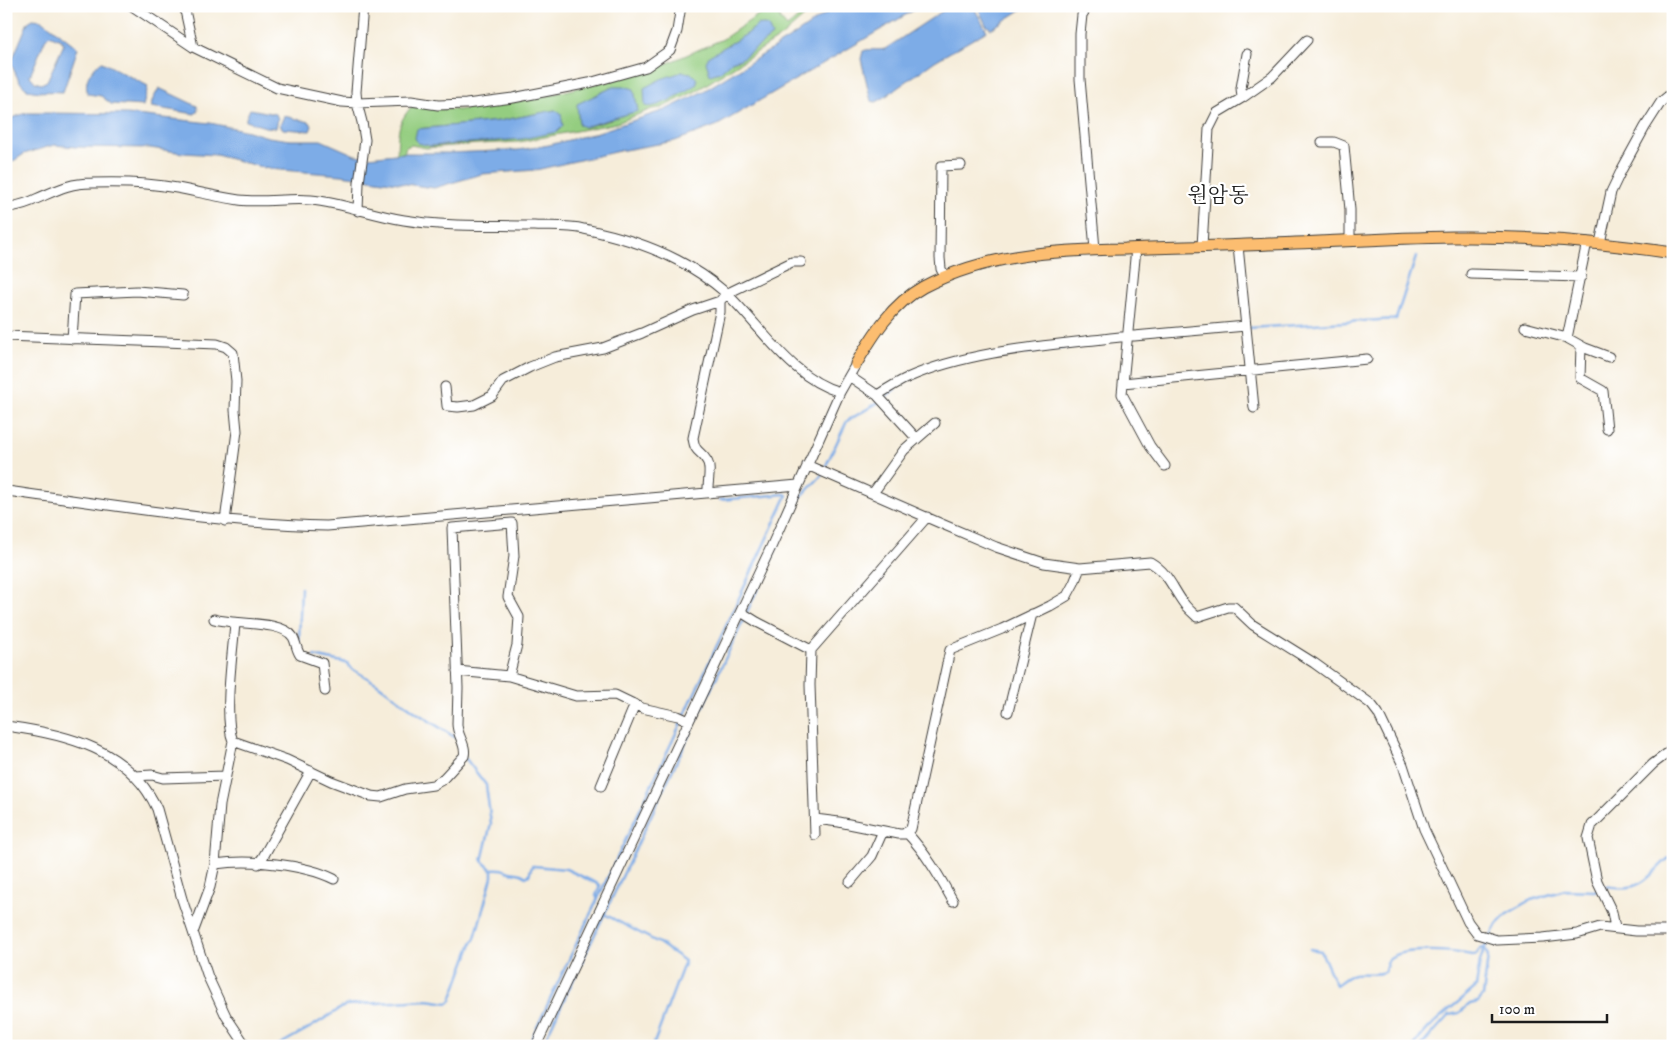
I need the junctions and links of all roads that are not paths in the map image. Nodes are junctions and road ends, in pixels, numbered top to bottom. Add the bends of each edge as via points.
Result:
1 (132, 6) edge
2 (184, 6) edge
3 (363, 6) edge
4 (681, 6) edge
5 (1088, 6) edge
6 (1307, 40) dead end
7 (193, 47) junction
8 (1246, 54) dead end
9 (1673, 92) edge
10 (1242, 98) junction
11 (357, 103) junction
12 (1322, 142) dead end
13 (961, 165) dead end
14 (6, 208) edge
15 (358, 211) junction
16 (1350, 241) junction
17 (1587, 242) junction
18 (1600, 243) junction
19 (1202, 246) junction
20 (1238, 246) junction
21 (1136, 248) junction
22 (1095, 249) junction
23 (1673, 253) edge
24 (801, 262) dead end
25 (1471, 274) dead end
26 (946, 277) junction
27 (1580, 277) junction
28 (183, 295) dead end
29 (723, 297) junction
30 (1246, 326) junction
31 (1525, 327) dead end
32 (6, 336) edge
33 (1128, 336) junction
34 (1568, 338) junction
35 (72, 339) junction
36 (1581, 346) junction
37 (1609, 357) dead end
38 (1367, 359) dead end
39 (856, 364) joint
40 (1251, 370) junction
41 (849, 376) junction
42 (1123, 382) junction
43 (445, 387) dead end
44 (840, 392) junction
45 (877, 395) junction
46 (1254, 408) dead end
47 (935, 423) dead end
48 (1608, 429) dead end
49 (917, 439) junction
50 (807, 465) junction
51 (1165, 466) dead end
52 (798, 485) junction
53 (6, 491) edge
54 (708, 493) junction
55 (873, 493) junction
56 (926, 517) junction
57 (225, 521) junction
58 (1080, 568) junction
59 (741, 612) junction
60 (1032, 614) junction
61 (214, 620) dead end
62 (235, 623) junction
63 (811, 650) junction
64 (457, 671) junction
65 (509, 676) junction
66 (325, 691) dead end
67 (634, 704) junction
68 (1008, 712) dead end
69 (689, 721) junction
70 (6, 726) edge
71 (233, 741) junction
72 (1673, 749) edge
73 (311, 771) junction
74 (135, 776) junction
75 (226, 776) junction
76 (601, 786) dead end
77 (815, 819) junction
78 (884, 831) junction
79 (906, 832) junction
80 (815, 835) dead end
81 (215, 864) junction
82 (258, 864) junction
83 (334, 879) dead end
84 (850, 882) dead end
85 (953, 901) dead end
86 (1615, 928) junction
87 (194, 930) junction
88 (1673, 931) edge
89 (246, 1046) edge
90 (536, 1046) edge

1 - 7 street
2 - 7 street
3 - 11 street
4 - 11 street via 670,50 646,67 513,98 466,104
5 - 22 street via 1082,15 1080,79
6 - 10 street via 1272,77
7 - 11 street via 277,88
8 - 10 street
9 - 18 street via 1661,102 1622,169 1611,192
10 - 19 street via 1217,112 1209,129
11 - 15 street via 365,140
12 - 16 street via 1344,146
13 - 26 street via 941,166 940,258
14 - 15 street via 48,192 92,182 176,188 249,201 310,200
15 - 29 street via 450,224 582,228 643,245 678,260 710,280
16 - 17 main road via 1454,237
16 - 20 main road
17 - 18 main road
17 - 27 street
18 - 23 main road
19 - 20 main road
19 - 21 main road
20 - 30 street
21 - 22 main road
21 - 33 street
22 - 26 main road via 993,260
24 - 29 street via 792,262
25 - 27 street
26 - 39 main road via 922,288 897,307 877,329
27 - 34 street
28 - 35 street via 137,291 74,294
29 - 43 street via 603,348 530,367 503,381 492,396 474,405 447,406
29 - 44 street via 804,375
29 - 54 street via 693,438 694,447 708,461
30 - 33 street
30 - 40 street
31 - 34 street
32 - 35 street
33 - 42 street
33 - 45 street via 976,356 906,378
34 - 36 street
35 - 57 street via 216,344 233,353 238,430
36 - 37 street
36 - 48 street via 1580,378 1603,391
38 - 40 street
39 - 41 street
40 - 42 street
40 - 46 street
41 - 44 street
41 - 45 street
42 - 51 street via 1122,394 1150,446
44 - 50 street
45 - 49 street
47 - 49 street
49 - 55 street via 904,450
50 - 52 street
50 - 55 street
52 - 54 street
52 - 59 street
53 - 57 street
54 - 57 street via 327,526
55 - 56 street
56 - 58 street via 996,547 1036,560
56 - 63 street
58 - 60 street via 1067,596
58 - 86 street via 1150,562 1166,575 1186,606 1197,616 1234,608 1253,625 1371,704 1403,765 1424,829 1468,922 1477,934 1510,940 1577,934 1600,927
59 - 63 street
59 - 69 street
60 - 68 street
60 - 79 street via 950,650 913,820
61 - 62 street
62 - 66 street via 278,626 287,631 300,655 322,663
62 - 71 street via 229,706
63 - 77 street
64 - 65 street
64 - 65 street via 452,528 512,523 514,556 508,597 519,617 517,645
64 - 73 street via 457,730 466,752 442,780 381,797 330,781
65 - 67 street via 576,696 615,695
67 - 69 street
67 - 76 street
69 - 90 street
70 - 74 street via 70,739 100,750
71 - 73 street
71 - 75 street
72 - 86 street via 1653,764 1592,824 1588,832 1597,881 1612,912
73 - 82 street
74 - 75 street
74 - 87 street via 152,796 157,809
75 - 81 street
77 - 78 street
77 - 80 street
78 - 79 street
78 - 84 street via 872,856
79 - 85 street via 934,866
81 - 82 street
81 - 87 street
82 - 83 street via 297,867
86 - 88 street
87 - 89 street via 208,977 222,1008

